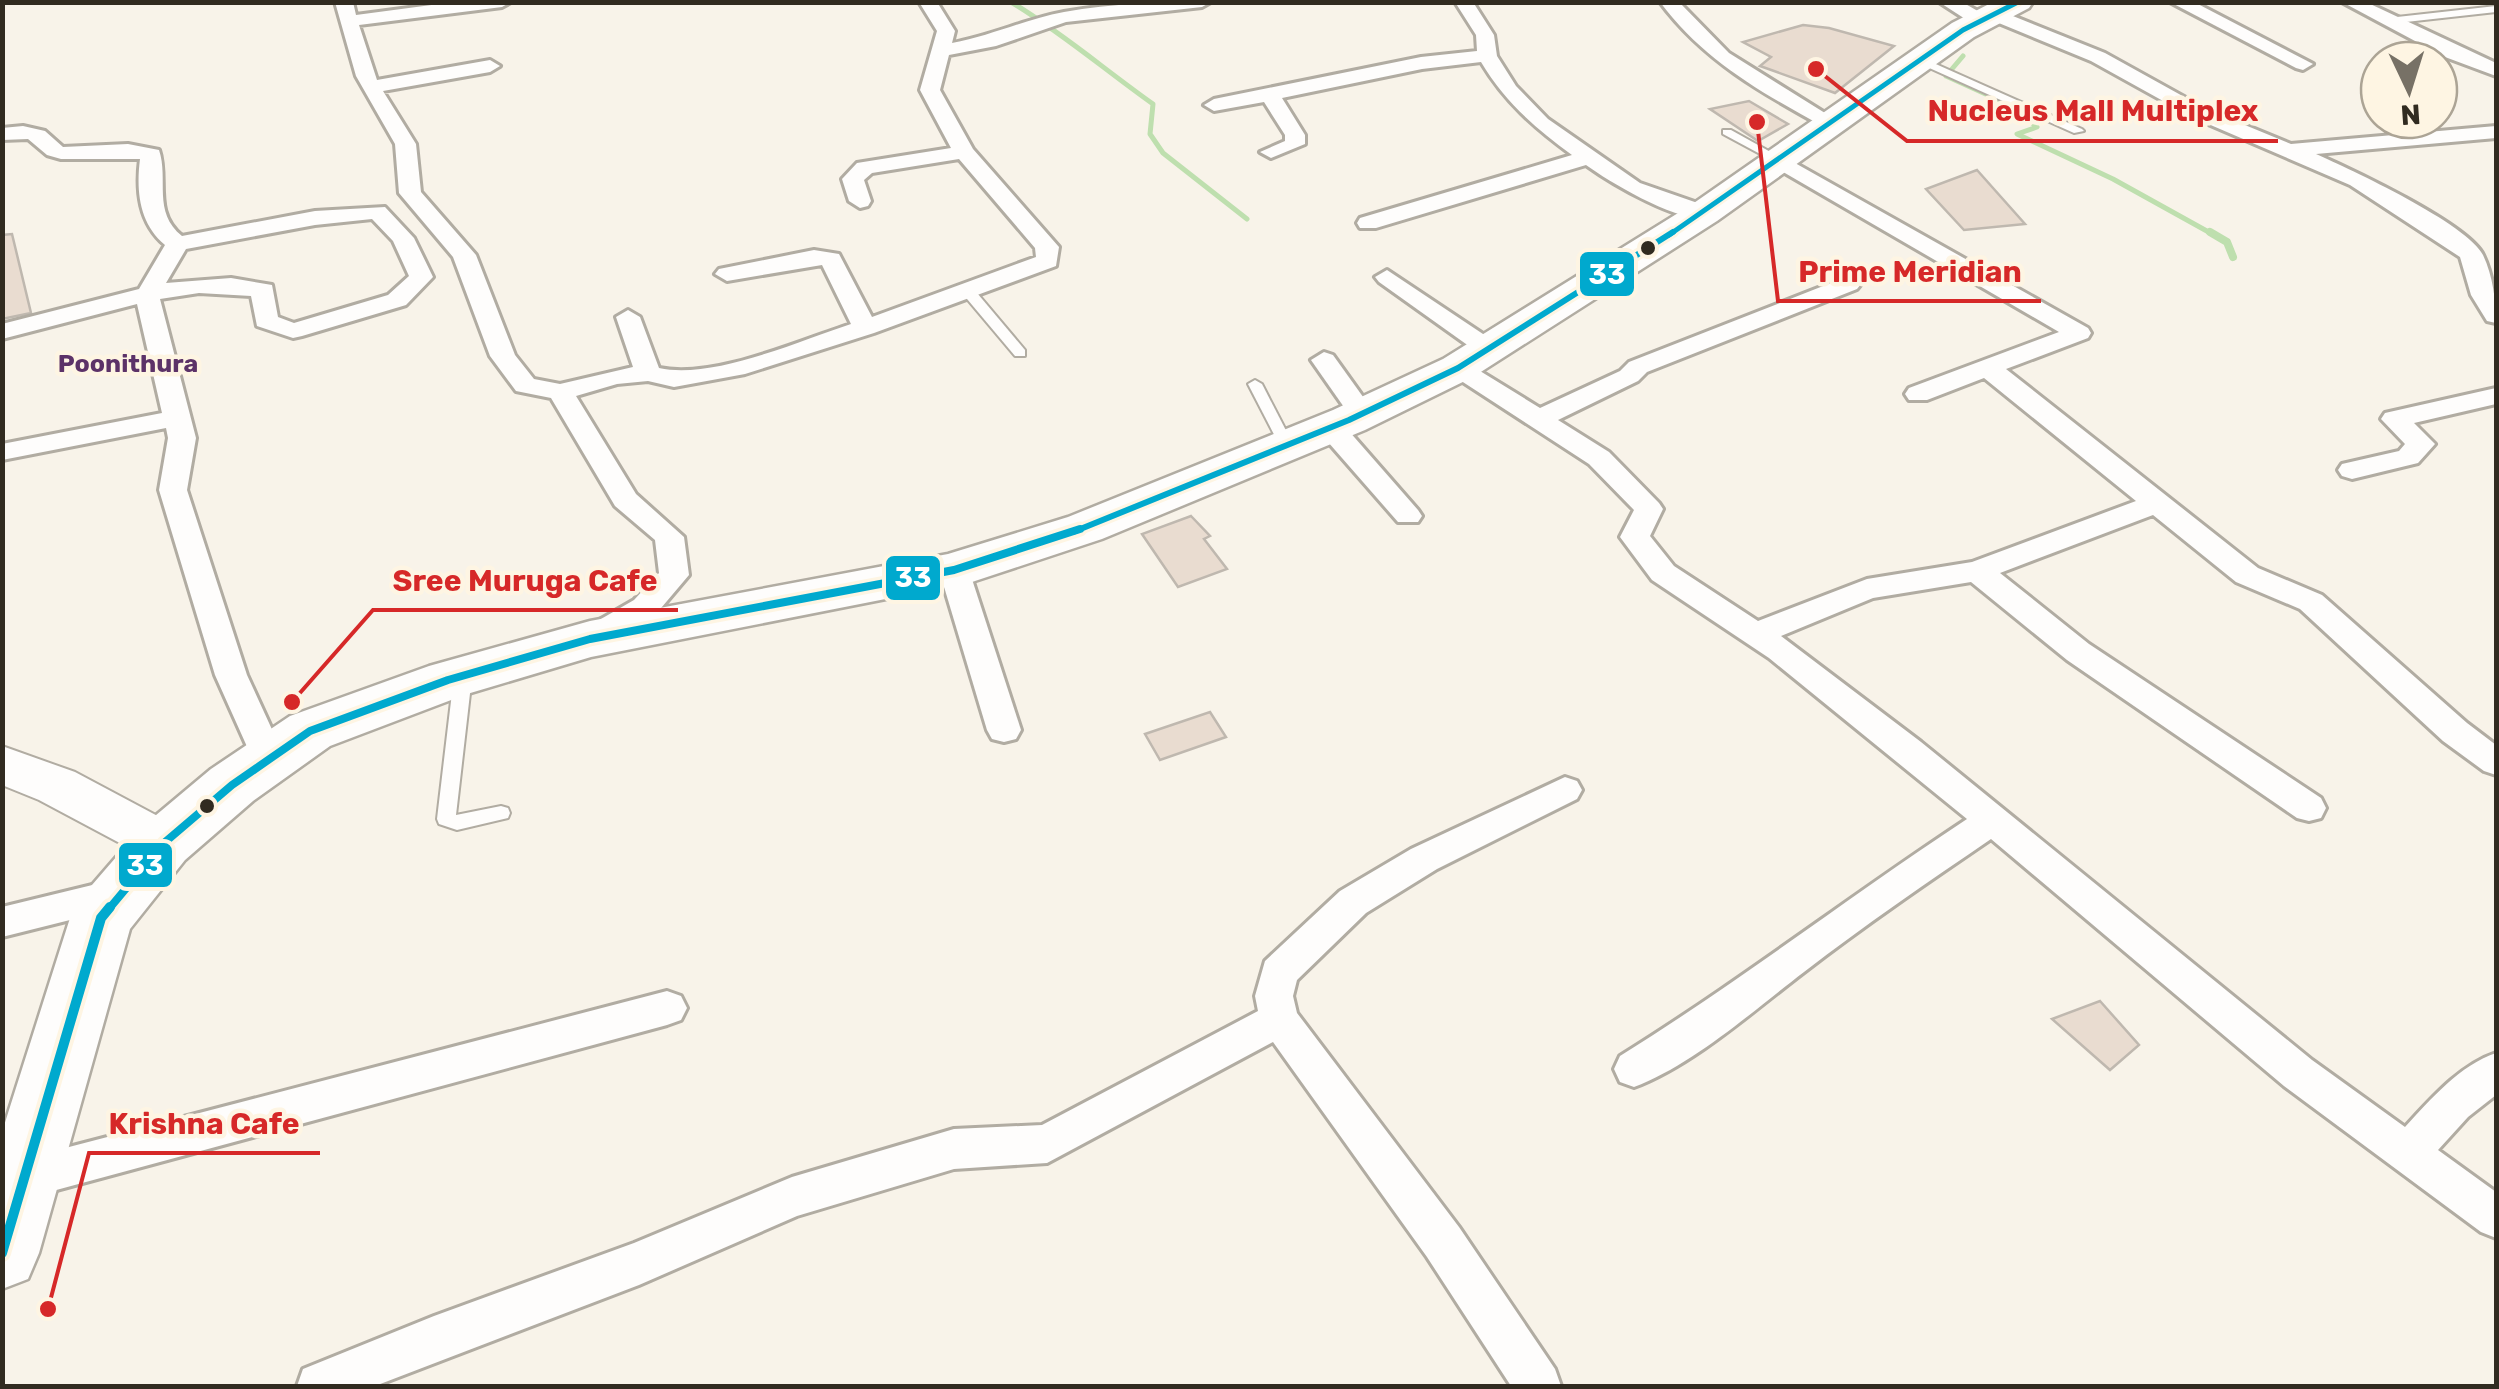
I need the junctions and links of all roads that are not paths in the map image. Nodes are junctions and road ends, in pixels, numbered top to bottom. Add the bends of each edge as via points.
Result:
1 (502, 2) edge
2 (928, 2) edge
3 (1202, 2) edge
4 (1464, 2) edge
5 (1669, 2) edge
6 (2179, 2) edge
7 (2351, 2) edge
8 (2494, 5) edge
9 (1984, 10) edge
10 (347, 12) edge
11 (2388, 21) junction
12 (939, 51) junction
13 (1487, 56) junction
14 (2303, 64) dead end
15 (490, 66) dead end
16 (1938, 66) junction
17 (2496, 70) edge
18 (371, 87) junction
19 (1269, 94) junction
20 (1214, 105) dead end
21 (1831, 123) junction
22 (2078, 131) dead end
23 (1728, 132) dead end
24 (2496, 132) edge
25 (2, 134) edge
26 (2290, 150) junction
27 (964, 152) junction
28 (1270, 152) dead end
29 (1586, 158) junction
30 (1779, 160) junction
31 (860, 201) dead end
32 (1704, 213) junction
33 (1368, 222) dead end
34 (177, 244) junction
35 (727, 274) dead end
36 (1387, 277) dead end
37 (1848, 284) dead end
38 (967, 290) junction
39 (147, 296) junction
40 (2496, 316) edge
41 (628, 317) dead end
42 (865, 328) junction
43 (2, 332) edge
44 (1020, 353) dead end
45 (1473, 358) junction
46 (1324, 360) dead end
47 (1988, 368) junction
48 (648, 373) junction
49 (1255, 384) dead end
50 (561, 392) junction
51 (1918, 394) dead end
52 (2496, 396) edge
53 (178, 418) junction
54 (1541, 418) junction
55 (1347, 421) junction
56 (1288, 446) junction
57 (2, 452) edge
58 (2352, 470) dead end
59 (2157, 503) junction
60 (1408, 516) dead end
61 (954, 570) junction
62 (1978, 570) junction
63 (1756, 634) junction
64 (590, 639) junction
65 (462, 676) junction
66 (1004, 730) dead end
67 (268, 760) junction
68 (2496, 762) edge
69 (2, 764) edge
70 (1565, 790) dead end
71 (2309, 808) dead end
72 (501, 813) dead end
73 (1992, 820) junction
74 (164, 842) junction
75 (117, 894) junction
76 (2, 922) edge
77 (667, 1008) dead end
78 (1279, 1019) junction
79 (1634, 1069) dead end
80 (2496, 1071) edge
81 (2432, 1128) junction
82 (24, 1179) junction
83 (2496, 1218) edge
84 (2, 1253) edge
85 (320, 1386) edge
86 (1538, 1386) edge

1 - 10 street
2 - 12 street via 946,31
3 - 12 street via 1064,16 990,42
4 - 13 street via 1485,34
5 - 21 street via 1725,61
6 - 14 street
7 - 11 street
8 - 11 lane
9 - 16 highway
9 - 26 street
10 - 18 street
11 - 17 street
12 - 27 street via 930,90
13 - 19 street
13 - 29 street via 1540,123
15 - 18 street
16 - 21 highway
16 - 22 lane
18 - 50 street via 402,132 411,160 410,193 464,255 503,356 525,385
19 - 20 street
19 - 28 street via 1294,135 1294,144
21 - 30 highway
23 - 30 lane
24 - 26 street
25 - 34 street via 27,132 64,154 136,149 150,155 146,183 156,217 165,237
26 - 40 street via 2358,180 2472,254
27 - 31 street via 865,168 853,179
27 - 38 street via 1047,248 1048,260
29 - 32 street via 1632,188
29 - 33 street
30 - 32 highway
30 - 47 street via 2078,333
32 - 45 highway
34 - 39 street
34 - 39 street via 377,212 403,238 421,277 397,300 292,331 266,320 263,290 228,282
35 - 42 street via 814,256 831,259
36 - 45 street
37 - 54 street via 1638,367
38 - 42 street
38 - 44 lane
39 - 43 street
39 - 53 street
41 - 48 street
42 - 48 street via 736,369 674,380
45 - 54 street
45 - 55 highway
46 - 55 street
47 - 51 street
47 - 59 street
48 - 50 street
49 - 56 lane
50 - 64 street via 625,500 669,537 674,575 645,607
52 - 58 street via 2394,419 2421,444 2408,456
53 - 57 street
53 - 67 street via 182,438 174,490 231,675
54 - 63 street via 1599,458 1649,509 1635,537 1662,572
55 - 56 highway
55 - 60 street
56 - 61 highway via 1085,528
59 - 62 street
59 - 68 street via 2247,575 2311,602
61 - 64 highway
61 - 66 street
62 - 63 street via 1866,590
62 - 71 street via 2078,652
63 - 73 street
64 - 65 highway
65 - 67 highway via 310,731
65 - 72 lane via 446,819 458,823
67 - 74 highway
69 - 74 main road
70 - 78 street via 1353,902 1279,972
73 - 79 street
73 - 81 street via 2298,1073
74 - 75 highway
75 - 76 street
75 - 82 highway via 101,918
77 - 82 street
78 - 85 street via 1047,1144 954,1149 792,1197
78 - 86 street via 1443,1242
80 - 81 street
81 - 83 street
82 - 84 highway

